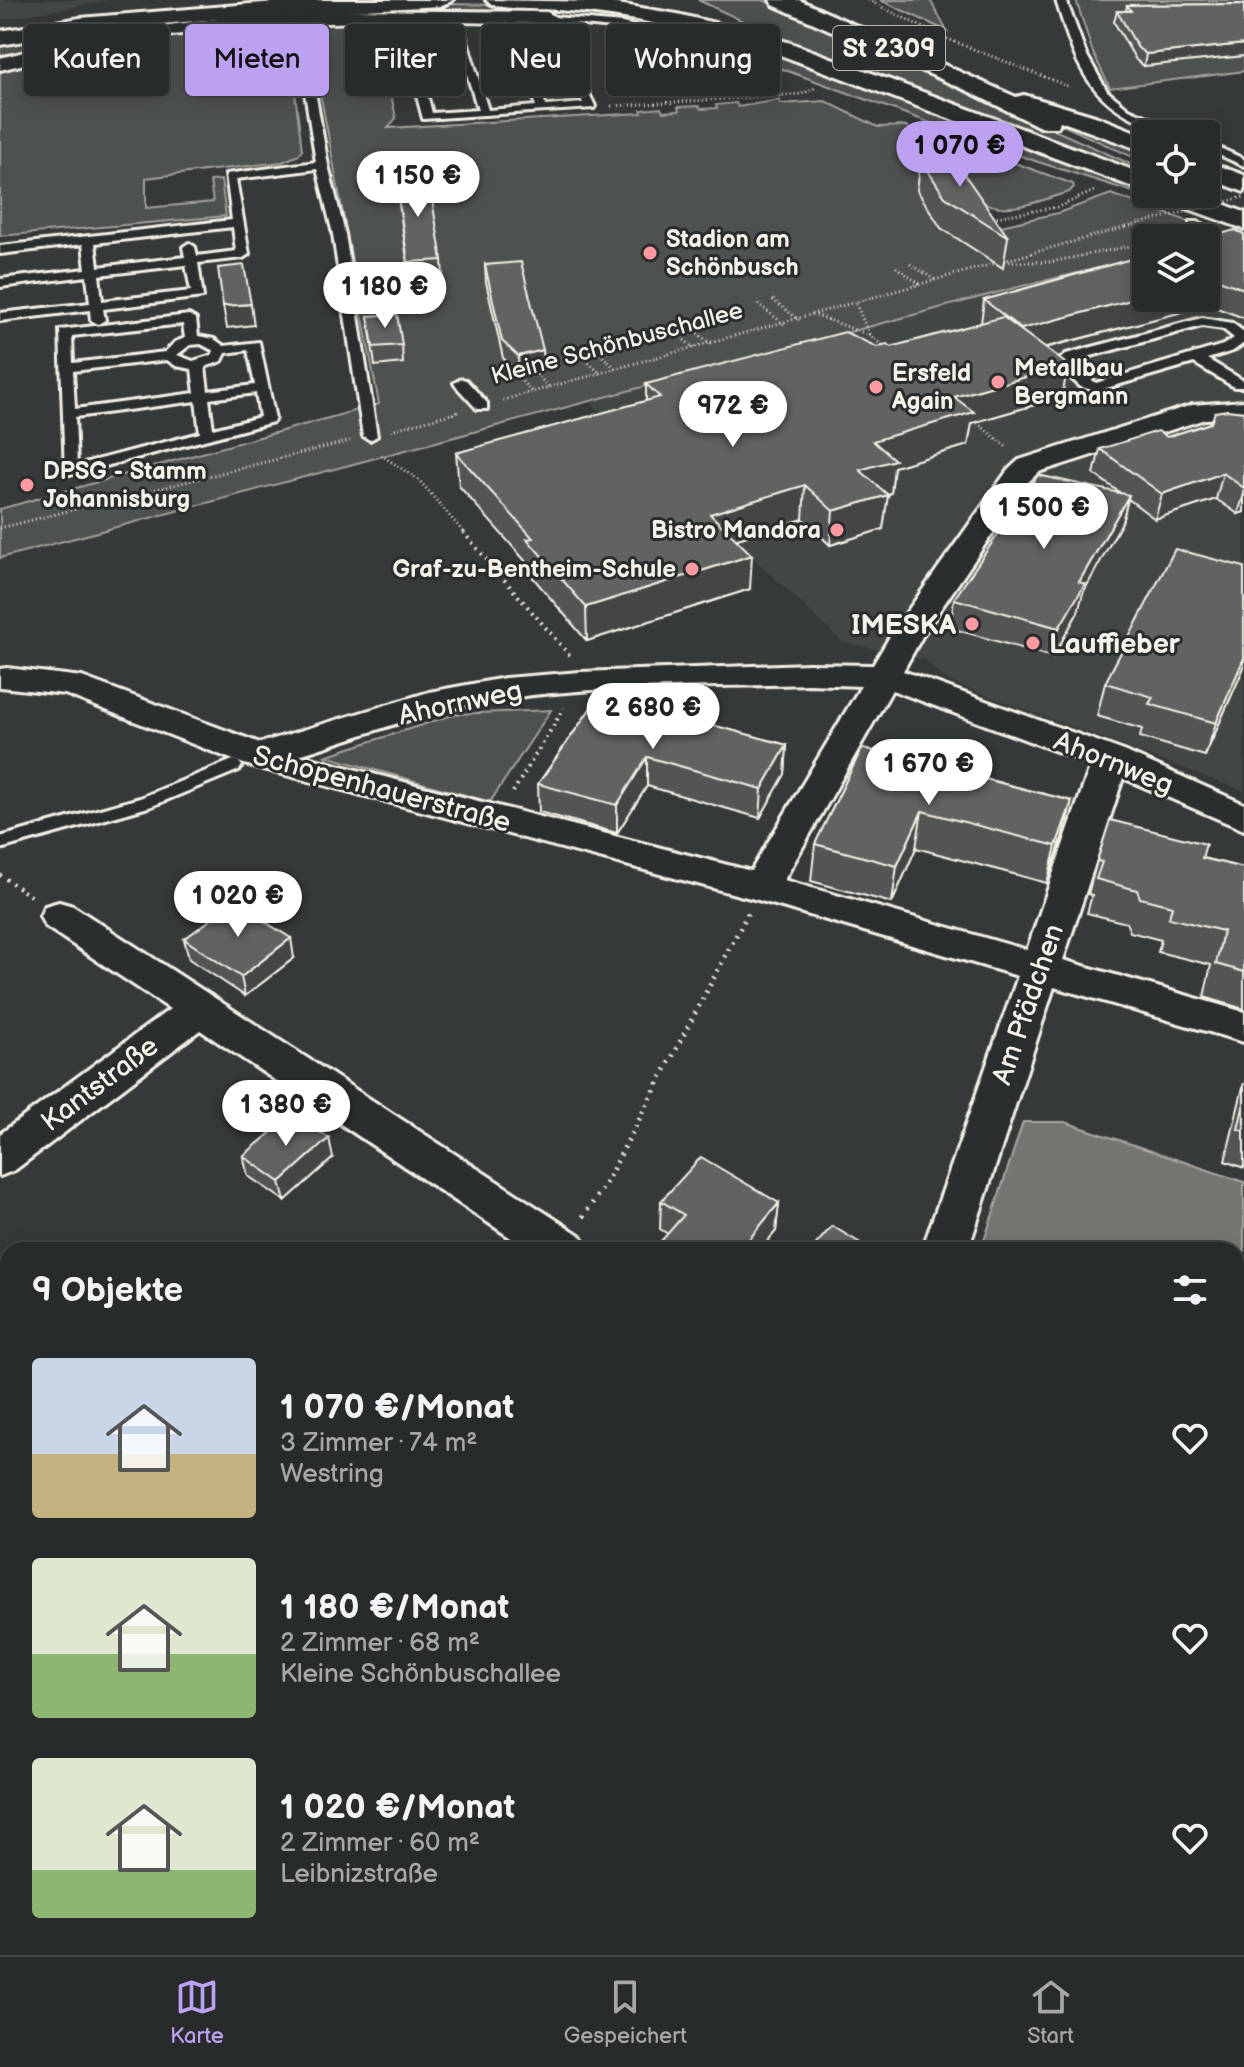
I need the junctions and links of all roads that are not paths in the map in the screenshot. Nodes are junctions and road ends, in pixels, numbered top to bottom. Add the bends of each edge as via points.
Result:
1 (232, 0) edge
2 (687, 0) edge
3 (781, 0) edge
4 (831, 0) edge
5 (1061, 0) edge
6 (448, 8) edge
7 (503, 8) edge
8 (401, 16) junction
9 (297, 18) junction
10 (547, 18) junction
11 (87, 24) edge
12 (108, 24) edge
13 (606, 24) edge
14 (24, 34) edge
15 (0, 38) edge
16 (783, 48) junction
17 (0, 64) edge
18 (976, 86) junction
19 (542, 109) junction
20 (484, 113) junction
21 (1150, 120) edge
22 (1086, 121) junction
23 (1132, 139) edge
24 (1220, 152) edge
25 (1132, 160) edge
26 (1244, 163) edge
27 (322, 165) junction
28 (1220, 175) edge
29 (1132, 179) edge
30 (1244, 184) edge
31 (1220, 199) edge
32 (1210, 208) edge
33 (1244, 208) edge
34 (1244, 221) edge
35 (239, 223) junction
36 (186, 229) junction
37 (89, 240) junction
38 (1220, 240) edge
39 (0, 250) edge
40 (1244, 253) edge
41 (192, 260) junction
42 (92, 272) junction
43 (0, 283) edge
44 (96, 306) junction
45 (0, 317) edge
46 (99, 329) junction
47 (192, 341) junction
48 (221, 350) junction
49 (170, 356) junction
50 (1196, 358) junction
51 (198, 365) junction
52 (66, 368) junction
53 (461, 383) dead end
54 (262, 388) junction
55 (202, 396) junction
56 (1243, 396) edge
57 (482, 406) road end
58 (68, 414) junction
59 (207, 435) junction
60 (364, 437) road end
61 (885, 676) junction
62 (7, 678) dead end
63 (1111, 759) junction
64 (246, 761) junction
65 (1244, 818) edge
66 (0, 843) edge
67 (761, 887) junction
68 (59, 916) dead end
69 (1038, 968) junction
70 (199, 1009) junction
71 (1244, 1027) edge
72 (0, 1158) edge
73 (553, 1242) edge
74 (948, 1242) edge

1 - 11 main road
2 - 16 main road
3 - 18 main road, St 2309
4 - 22 main road
5 - 21 lane via 1082,58 1112,103
6 - 7 street
6 - 8 street
6 - 12 main road via 240,10
6 - 20 lane
7 - 10 street
7 - 16 main road via 635,12
7 - 19 lane
8 - 9 street
8 - 20 lane via 427,117
9 - 17 street via 104,37
9 - 27 lane
10 - 13 lane
10 - 19 lane via 592,111
14 - 15 main road
16 - 29 main road
18 - 22 main road, St 2309
18 - 25 main road, St 2309
19 - 20 lane
22 - 23 main road, St 2309
24 - 26 lane
27 - 35 lane via 230,176
27 - 60 lane via 339,234
28 - 30 main road
31 - 33 main road
32 - 34 main road
35 - 36 lane
35 - 41 lane via 244,260
36 - 37 lane
36 - 41 lane
37 - 39 lane
37 - 42 lane
38 - 40 lane
41 - 42 lane
41 - 44 lane via 198,294
42 - 43 lane
42 - 44 lane
44 - 45 lane
44 - 46 lane
46 - 47 lane via 189,319
46 - 52 lane via 65,333
47 - 48 lane via 211,342
47 - 49 lane via 177,346
48 - 51 lane via 213,361
48 - 54 lane via 254,345
49 - 51 lane
49 - 52 lane
50 - 50 lane via 1237,344 1238,333 1202,322 1071,357 1065,367 1096,387
50 - 56 lane
51 - 55 lane
52 - 58 lane
53 - 57 lane
54 - 55 lane
54 - 59 lane via 268,419
55 - 58 lane
55 - 59 lane
56 - 61 street via 1029,466 908,633
58 - 59 lane via 70,471
61 - 63 street, Ahornweg
61 - 64 street, Ahornweg via 809,674 505,689 441,700
61 - 67 street
62 - 64 street, Schopenhauerstraße via 70,684
63 - 65 street, Ahornweg
63 - 69 street, Am Pfädchen
64 - 66 lane via 146,802
64 - 67 street, Schopenhauerstraße
67 - 69 street, Schopenhauerstraße
68 - 70 street
69 - 71 street, Schopenhauerstraße
69 - 74 street, Am Pfädchen
70 - 72 street, Kantstraße
70 - 73 street

